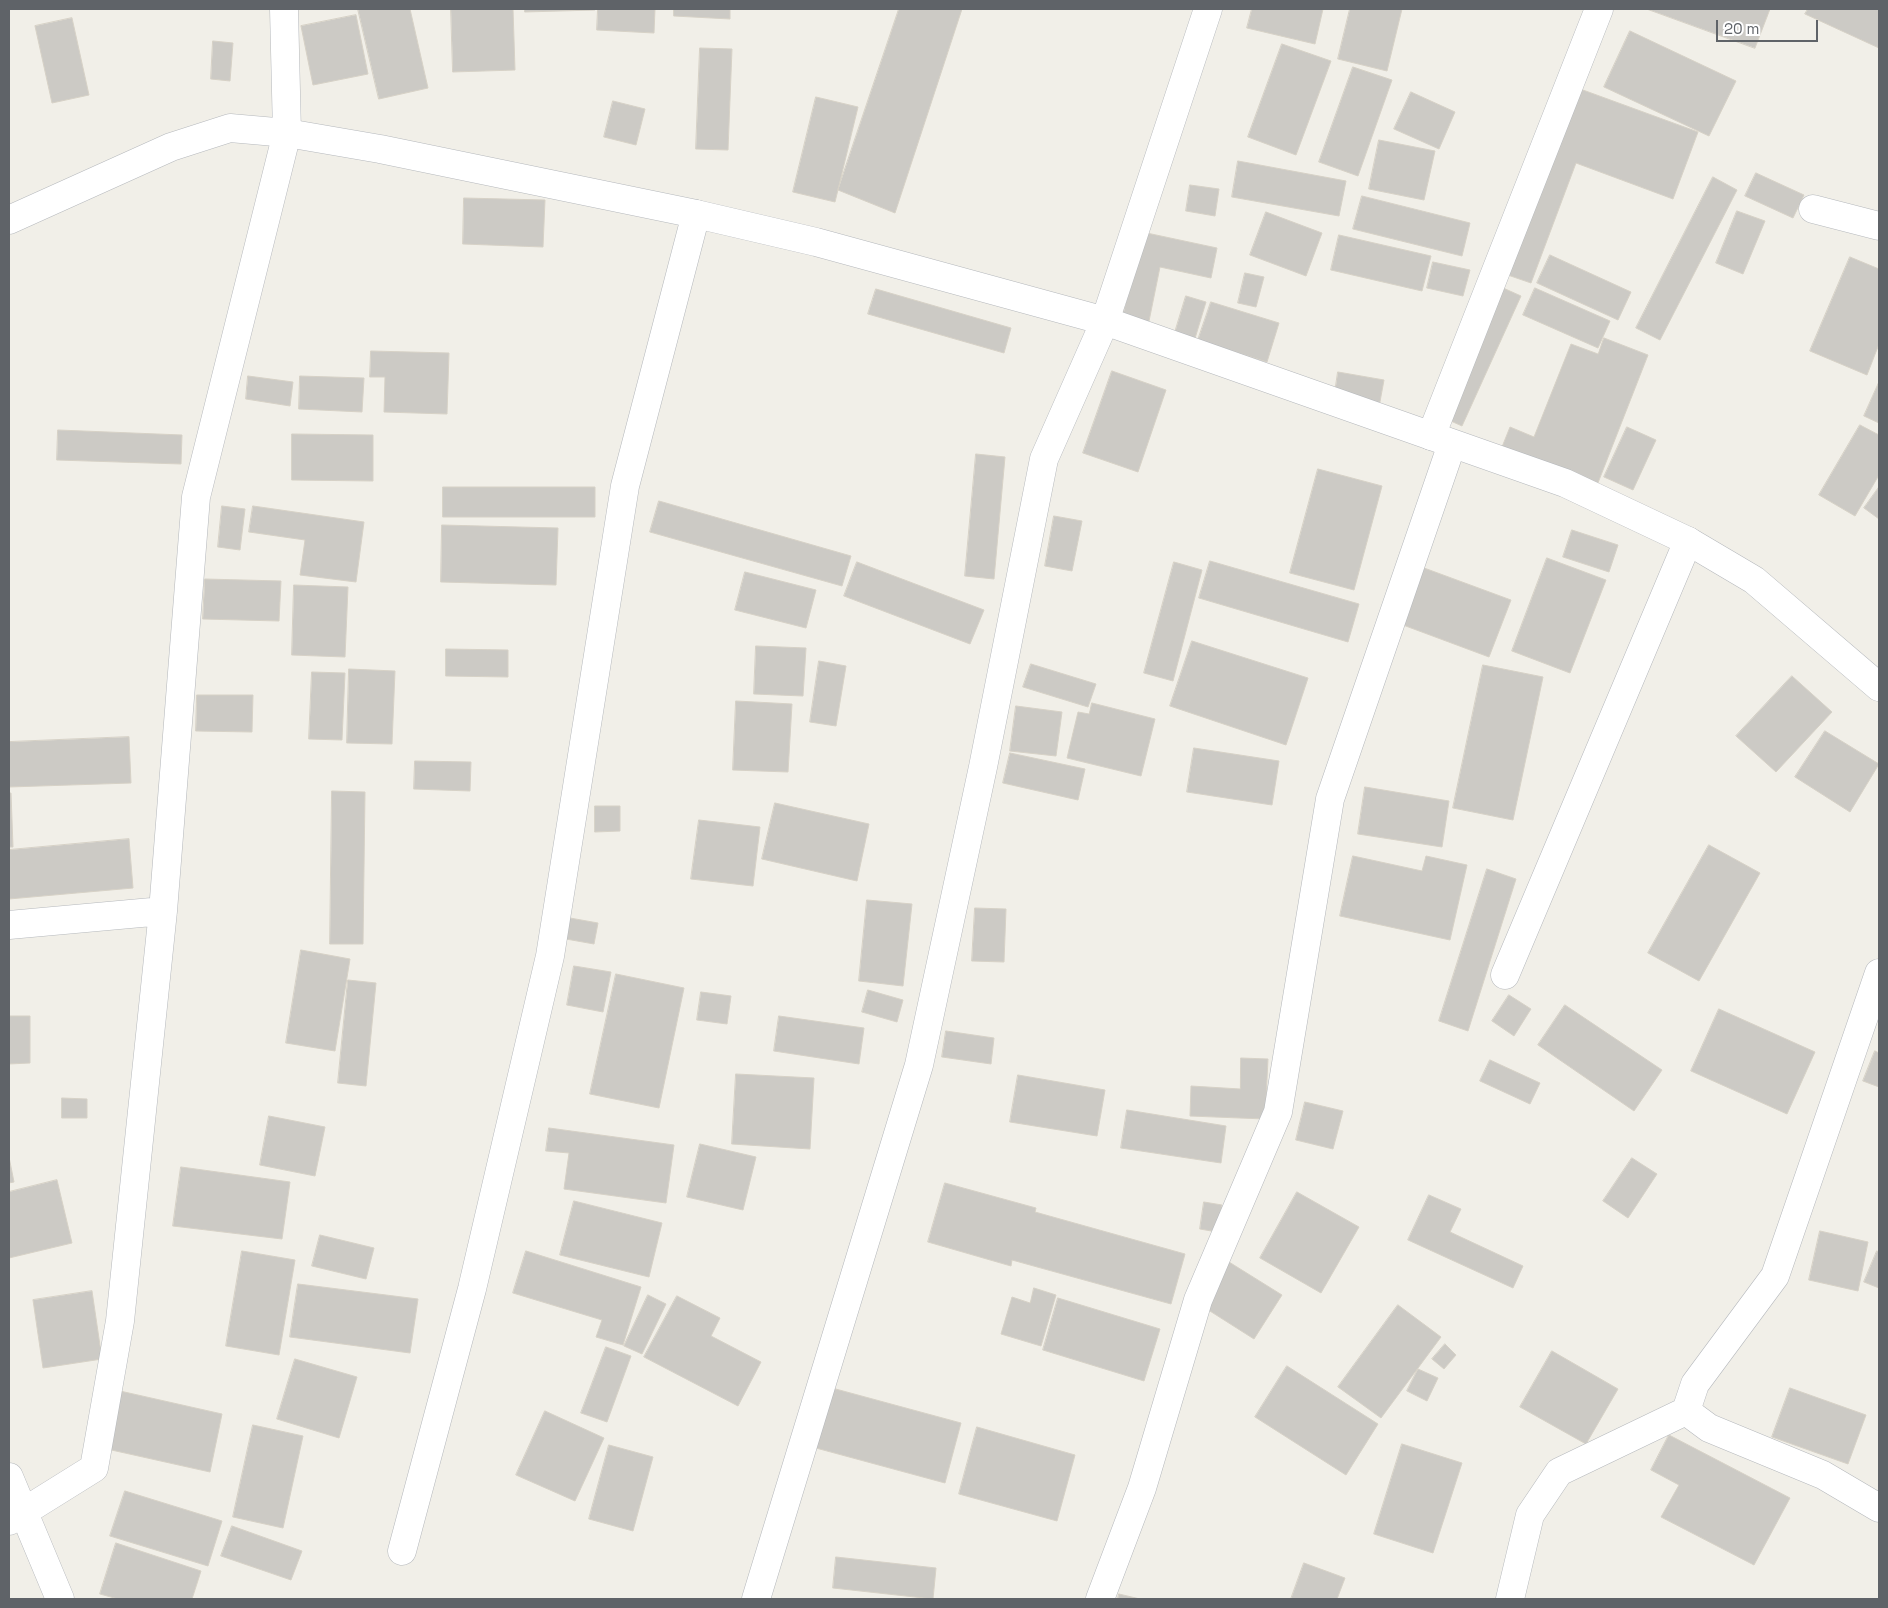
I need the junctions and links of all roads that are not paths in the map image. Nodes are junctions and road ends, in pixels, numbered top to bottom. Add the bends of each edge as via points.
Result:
1 (284, 9) edge
2 (1208, 9) edge
3 (1599, 9) edge
4 (287, 133) junction
5 (1812, 209) dead end
6 (696, 214) junction
7 (9, 220) edge
8 (1879, 226) edge
9 (1105, 321) junction
10 (1441, 440) junction
11 (1688, 541) junction
12 (1879, 687) edge
13 (163, 911) junction
14 (9, 925) edge
15 (1879, 973) edge
16 (1505, 975) dead end
17 (1686, 1411) junction
18 (9, 1477) edge
19 (1879, 1508) edge
20 (16, 1517) edge
21 (402, 1551) dead end
22 (60, 1599) edge
23 (756, 1599) edge
24 (1100, 1599) edge
25 (1510, 1599) edge

1 - 4 street
2 - 9 street
3 - 10 street
4 - 6 street
4 - 7 street via 230,128 57,196
4 - 13 street via 196,497
5 - 8 street
6 - 9 street via 816,242
6 - 21 street via 625,486 550,956 472,1289
9 - 10 street
9 - 23 street via 1044,459 985,758 918,1065
10 - 11 street via 1565,483
10 - 24 street via 1330,799 1278,1112 1198,1300 1142,1488
11 - 12 street via 1754,580
11 - 16 street
13 - 14 street
13 - 20 street via 120,1321 94,1468
15 - 17 street via 1775,1276 1695,1384
17 - 19 street via 1709,1428 1823,1475
17 - 25 street via 1559,1472 1530,1515
18 - 20 street
20 - 22 street

